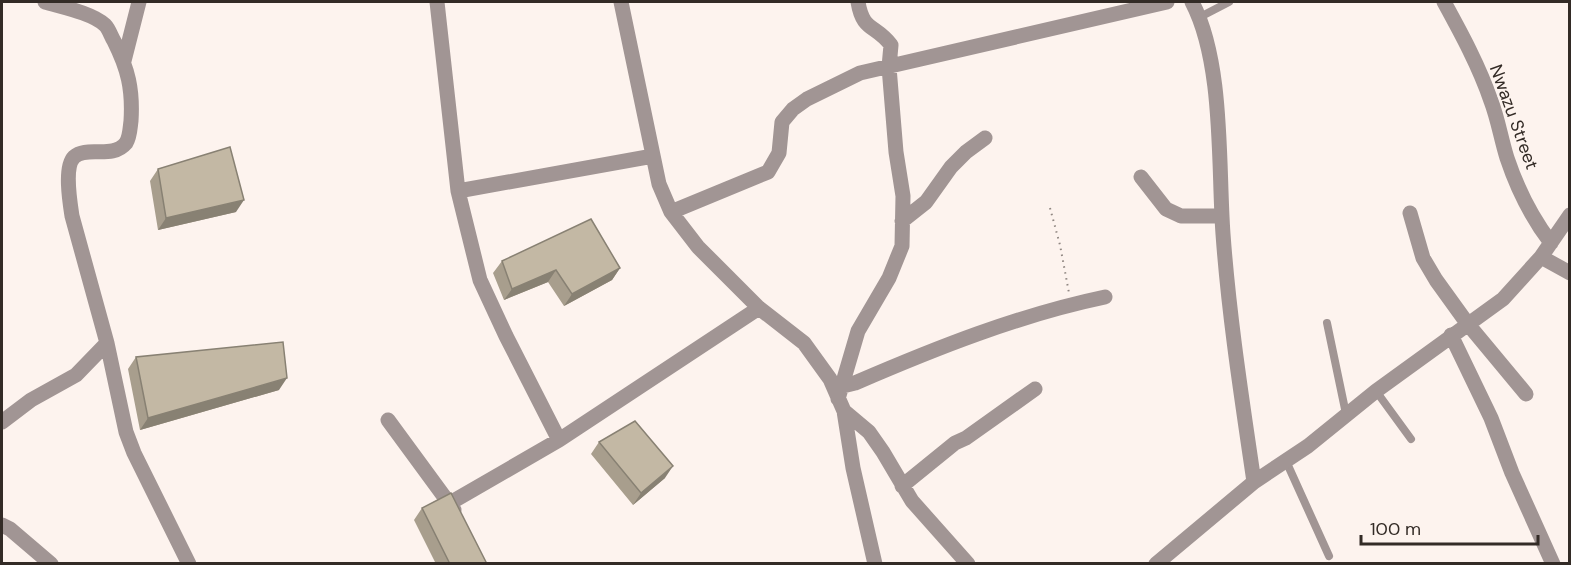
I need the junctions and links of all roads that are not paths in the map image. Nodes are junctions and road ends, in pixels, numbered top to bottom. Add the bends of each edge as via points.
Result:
1 (45, 2) edge
2 (139, 2) edge
3 (437, 2) edge
4 (621, 2) edge
5 (858, 2) edge
6 (1167, 2) edge
7 (1192, 2) edge
8 (1229, 2) edge
9 (1444, 2) edge
10 (1200, 17) junction
11 (124, 61) junction
12 (889, 67) junction
13 (985, 138) dead end
14 (653, 156) junction
15 (1141, 177) dead end
16 (458, 191) junction
17 (671, 212) junction
18 (1410, 213) dead end
19 (1569, 215) edge
20 (1222, 216) junction
21 (902, 221) junction
22 (1551, 243) junction
23 (1541, 257) junction
24 (1569, 273) edge
25 (1105, 297) dead end
26 (759, 308) junction
27 (1327, 323) dead end
28 (1467, 324) junction
29 (1451, 335) junction
30 (107, 344) junction
31 (1035, 389) dead end
32 (1376, 391) junction
33 (1526, 394) dead end
34 (842, 398) junction
35 (1346, 414) junction
36 (388, 420) dead end
37 (2, 422) edge
38 (559, 440) junction
39 (1411, 440) dead end
40 (1286, 460) junction
41 (1254, 482) junction
42 (903, 486) junction
43 (450, 502) junction
44 (460, 521) edge
45 (2, 525) edge
46 (1329, 556) dead end
47 (51, 564) edge
48 (189, 564) edge
49 (875, 564) edge
50 (968, 564) edge
51 (1156, 564) edge
52 (1553, 564) edge

1 - 11 street via 101,22
2 - 11 street
3 - 16 street
4 - 14 street
5 - 12 street via 860,17 891,45
6 - 12 street
7 - 10 street
8 - 10 lane
9 - 22 street, Nwazu Street via 1491,100 1507,159 1525,201
10 - 20 street via 1215,96
11 - 30 street via 131,92 128,141 110,152 80,154 69,165 72,216
12 - 17 street via 860,73 793,109 782,122 779,153 768,172
12 - 21 street via 903,196
13 - 21 street via 951,167 926,202
14 - 16 street
14 - 17 street
15 - 20 street via 1166,209 1181,216
16 - 38 street via 480,280
17 - 26 street via 698,247
18 - 28 street via 1423,258
19 - 22 street
20 - 41 street via 1234,344
21 - 34 street via 902,246 896,266 858,331
22 - 23 street
23 - 24 street
23 - 28 street via 1512,291
25 - 34 street via 1008,323 855,383
26 - 34 street via 804,342
26 - 38 street
27 - 35 lane
28 - 29 street
28 - 33 street
29 - 32 street
29 - 52 street
30 - 37 street via 76,375 31,400
30 - 48 street via 126,432
31 - 42 street via 955,443
32 - 35 street
32 - 39 lane
34 - 42 street
34 - 49 street
35 - 40 street
36 - 43 street
38 - 43 street
40 - 41 street
40 - 46 lane
41 - 51 street
42 - 50 street
43 - 44 street
45 - 47 street

